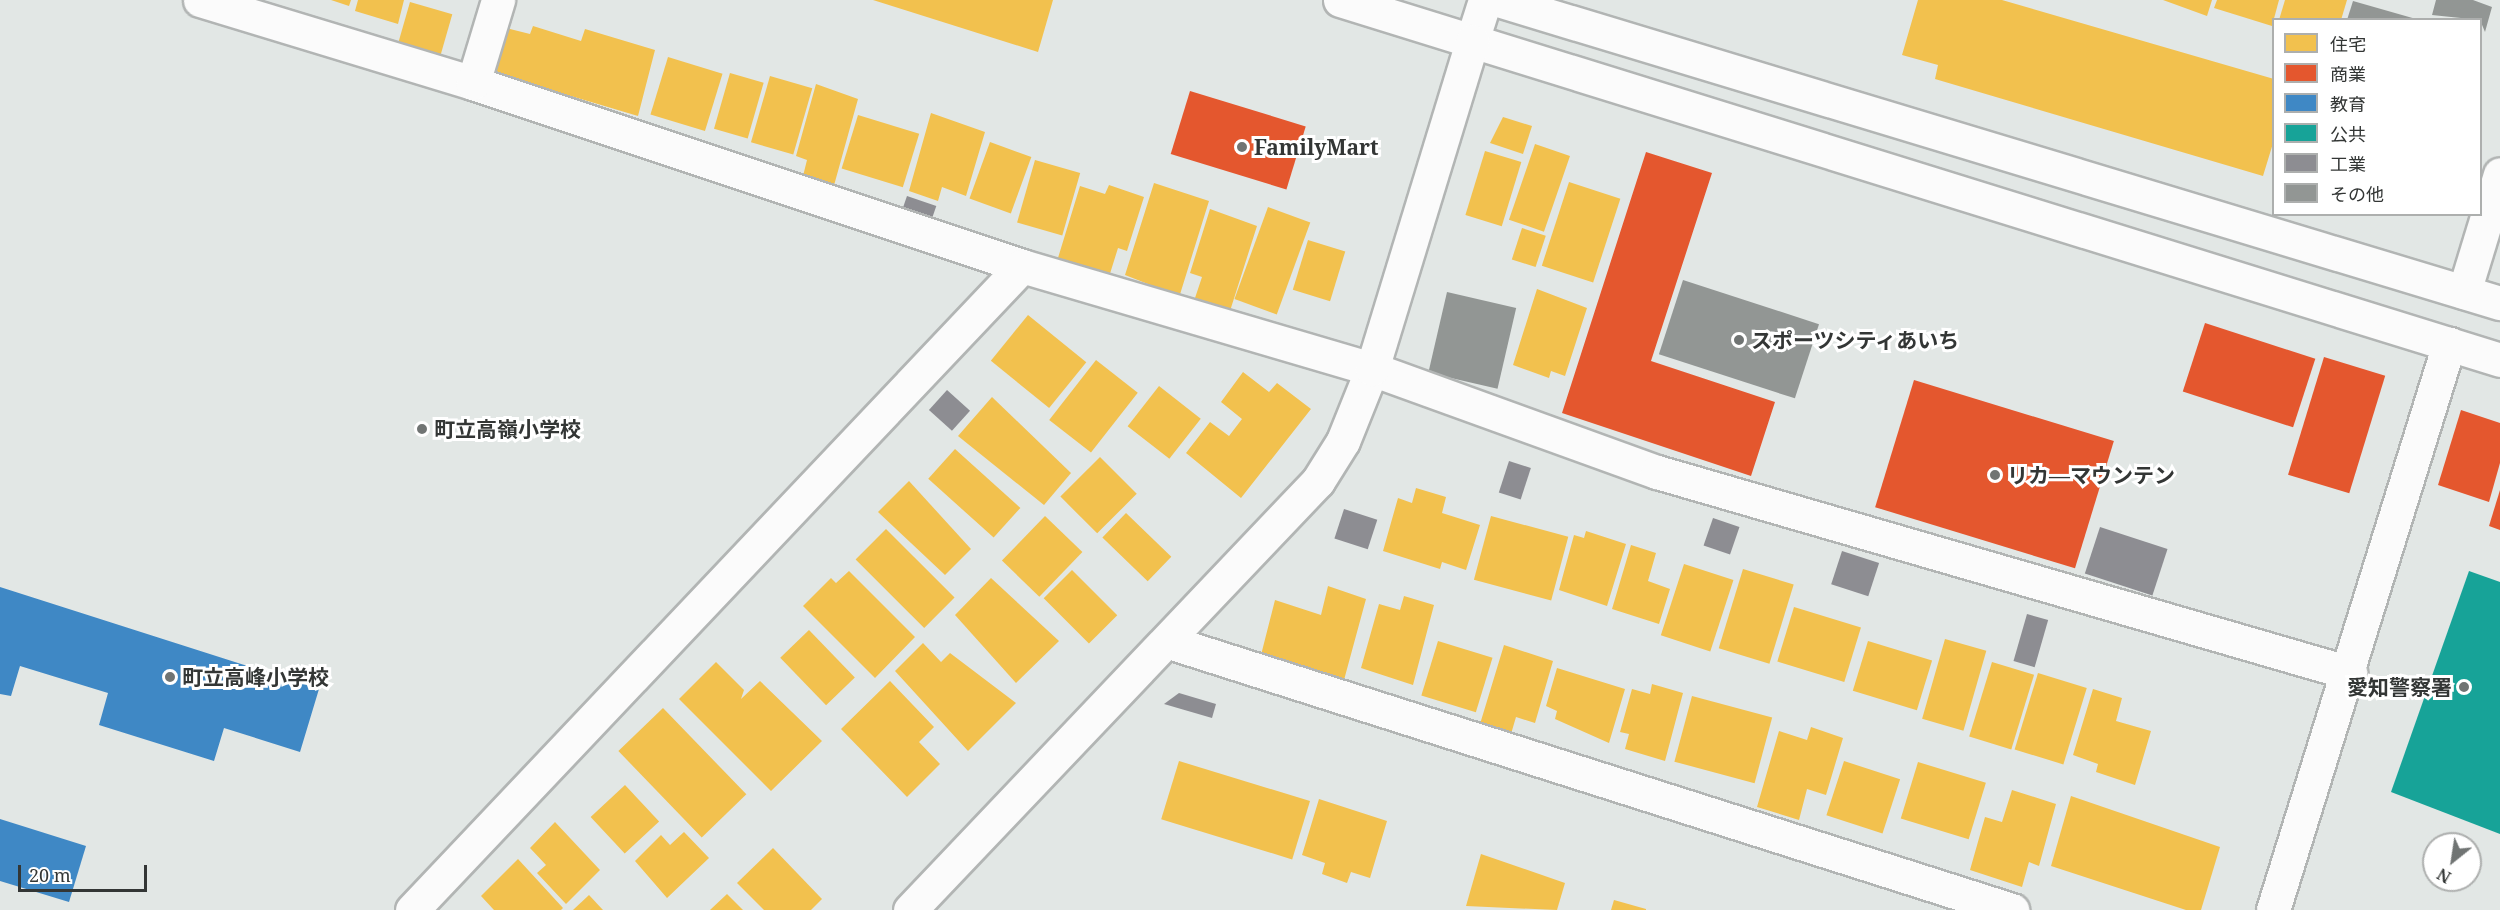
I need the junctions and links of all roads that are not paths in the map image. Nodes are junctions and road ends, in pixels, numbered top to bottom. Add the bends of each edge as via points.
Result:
1 (200, 0) edge
2 (498, 0) edge
3 (1340, 0) edge
4 (1485, 0) edge
5 (1498, 0) edge
6 (1472, 41) junction
7 (473, 82) junction
8 (2500, 174) edge
9 (1022, 266) junction
10 (2464, 292) junction
11 (2500, 303) edge
12 (2449, 344) junction
13 (2500, 360) edge
14 (1372, 369) junction
15 (1168, 642) junction
16 (2350, 673) junction
17 (913, 909) edge
18 (412, 910) edge
19 (2012, 910) edge
20 (2273, 910) edge

1 - 7 street
2 - 7 street
3 - 6 street
4 - 6 street
5 - 10 street
6 - 12 street
6 - 14 street
7 - 9 street
8 - 10 street
9 - 14 street
9 - 18 street
10 - 11 street
12 - 13 street
12 - 16 street
14 - 15 street via 1343,441 1318,481
14 - 16 street via 1657,472
15 - 17 street
15 - 19 street
16 - 20 street

